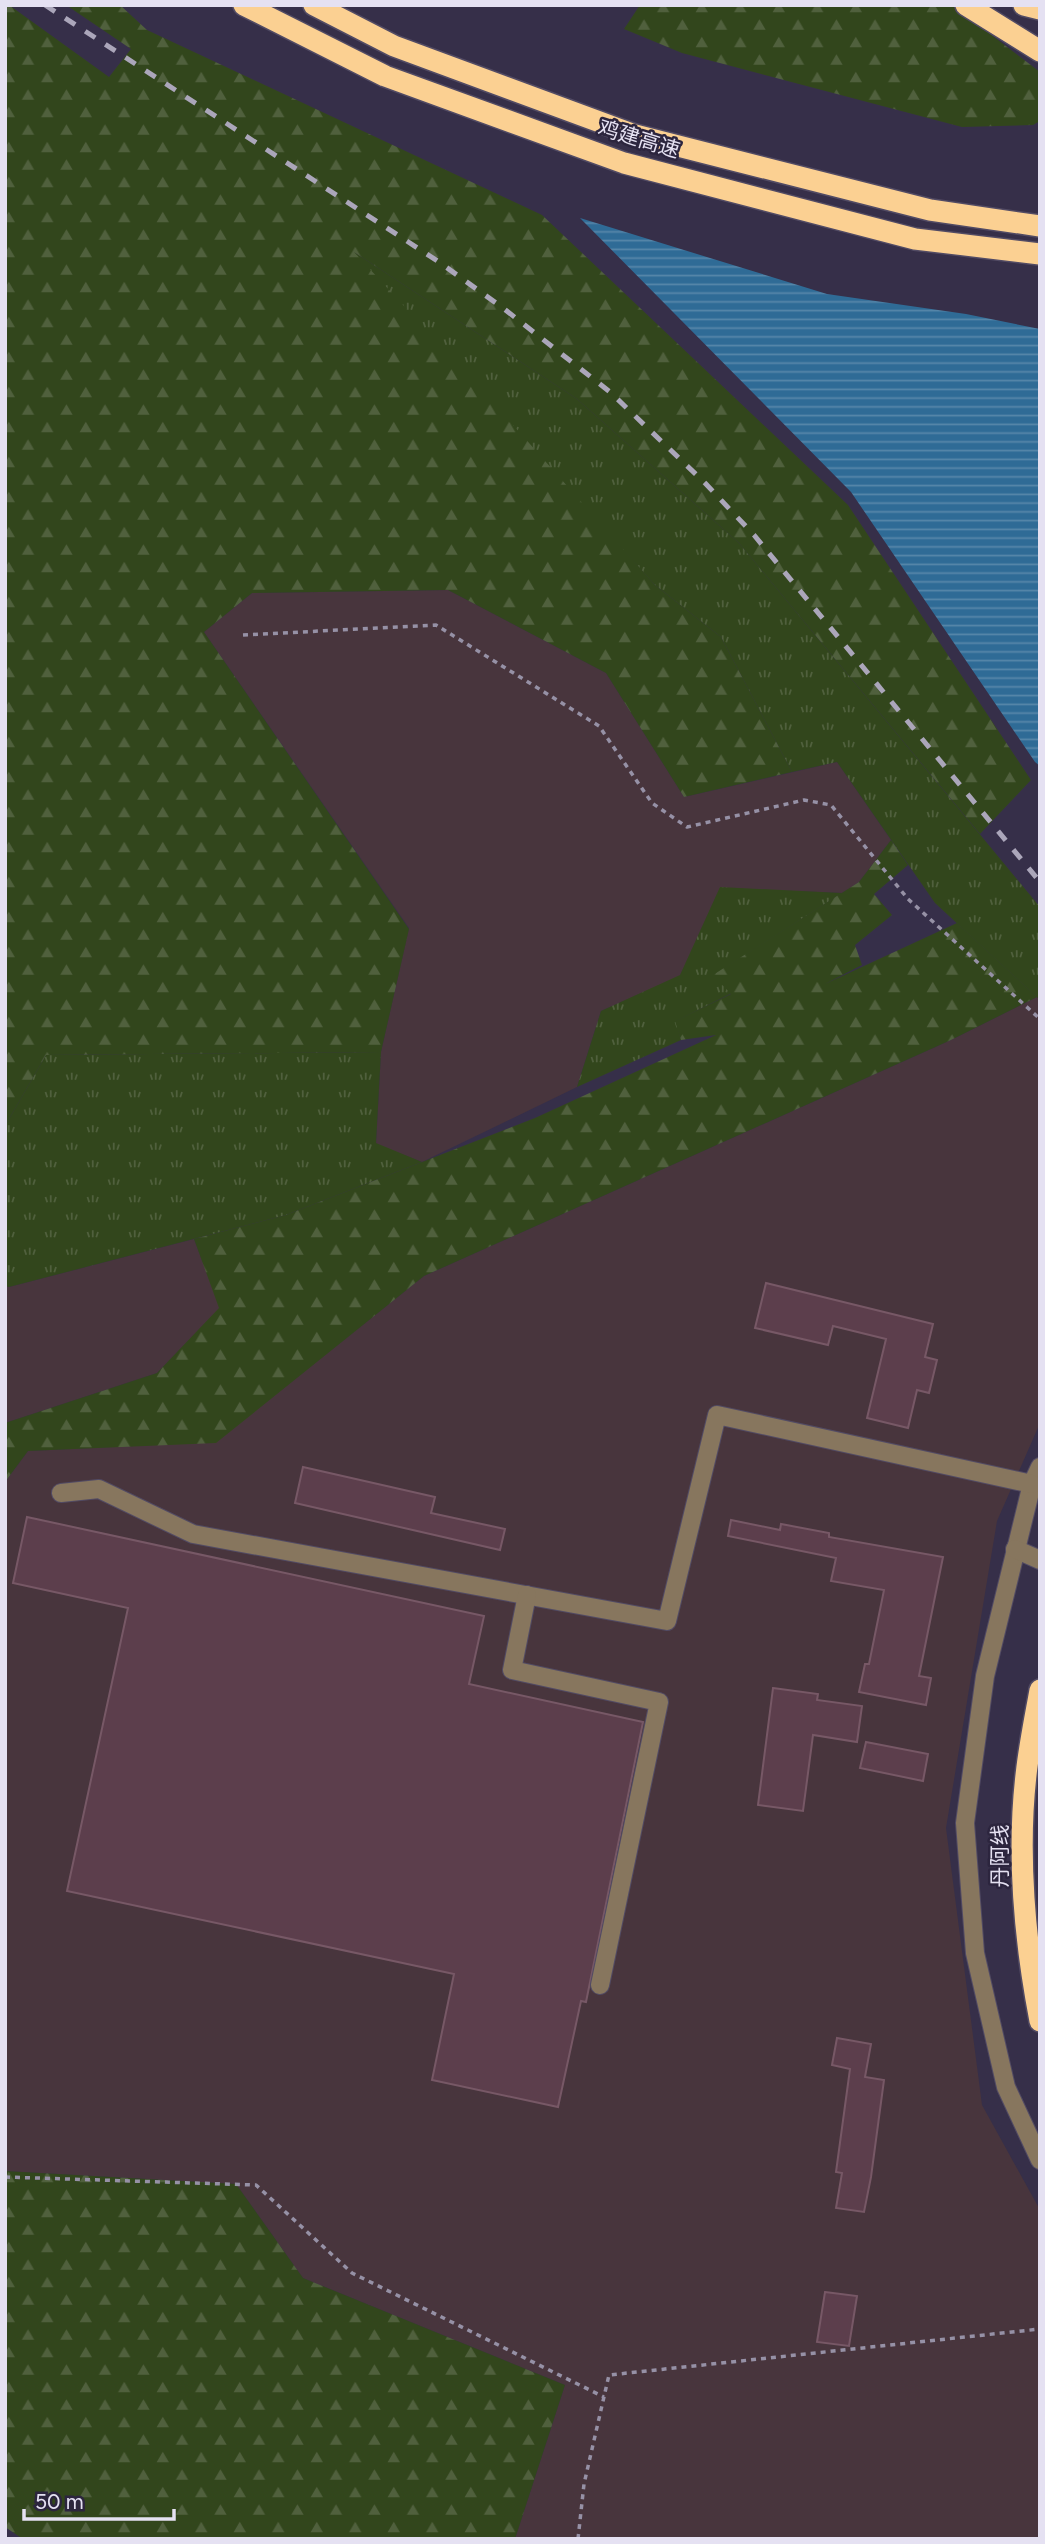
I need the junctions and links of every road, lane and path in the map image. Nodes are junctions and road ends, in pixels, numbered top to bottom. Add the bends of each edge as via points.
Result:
1 (244, 5) edge
2 (314, 5) edge
3 (967, 5) edge
4 (1024, 5) edge
5 (1040, 9) edge
6 (1040, 51) edge
7 (1040, 226) edge
8 (1040, 254) edge
9 (243, 635) dead end
10 (1040, 1019) edge
11 (1036, 1476) edge
12 (61, 1493) dead end
13 (1015, 1549) junction
14 (1040, 1560) edge
15 (527, 1595) junction
16 (1040, 1690) edge
17 (600, 1985) dead end
18 (1040, 2021) edge
19 (1040, 2160) edge
20 (5, 2177) edge
21 (1040, 2329) edge
22 (604, 2397) junction
23 (578, 2539) edge

1 - 8 highway, 鸡建高速 via 385,76 624,163 915,239
2 - 7 highway, 鸡建高速 via 394,47 635,135 930,210
3 - 6 highway
4 - 5 highway
9 - 10 path via 436,625 599,726 652,803 687,827 804,800 831,805 908,899
11 - 13 street
11 - 15 street via 717,1415 667,1621
12 - 15 street via 99,1489 193,1534
13 - 14 street
13 - 19 street via 985,1676 965,1823 978,1966 1006,2087
15 - 17 street via 512,1670 659,1702
16 - 18 highway, 丹阿线 via 1026,1776 1023,1853 1026,1935
20 - 22 path via 256,2185 352,2273
21 - 22 path via 609,2375
22 - 23 path via 584,2484

